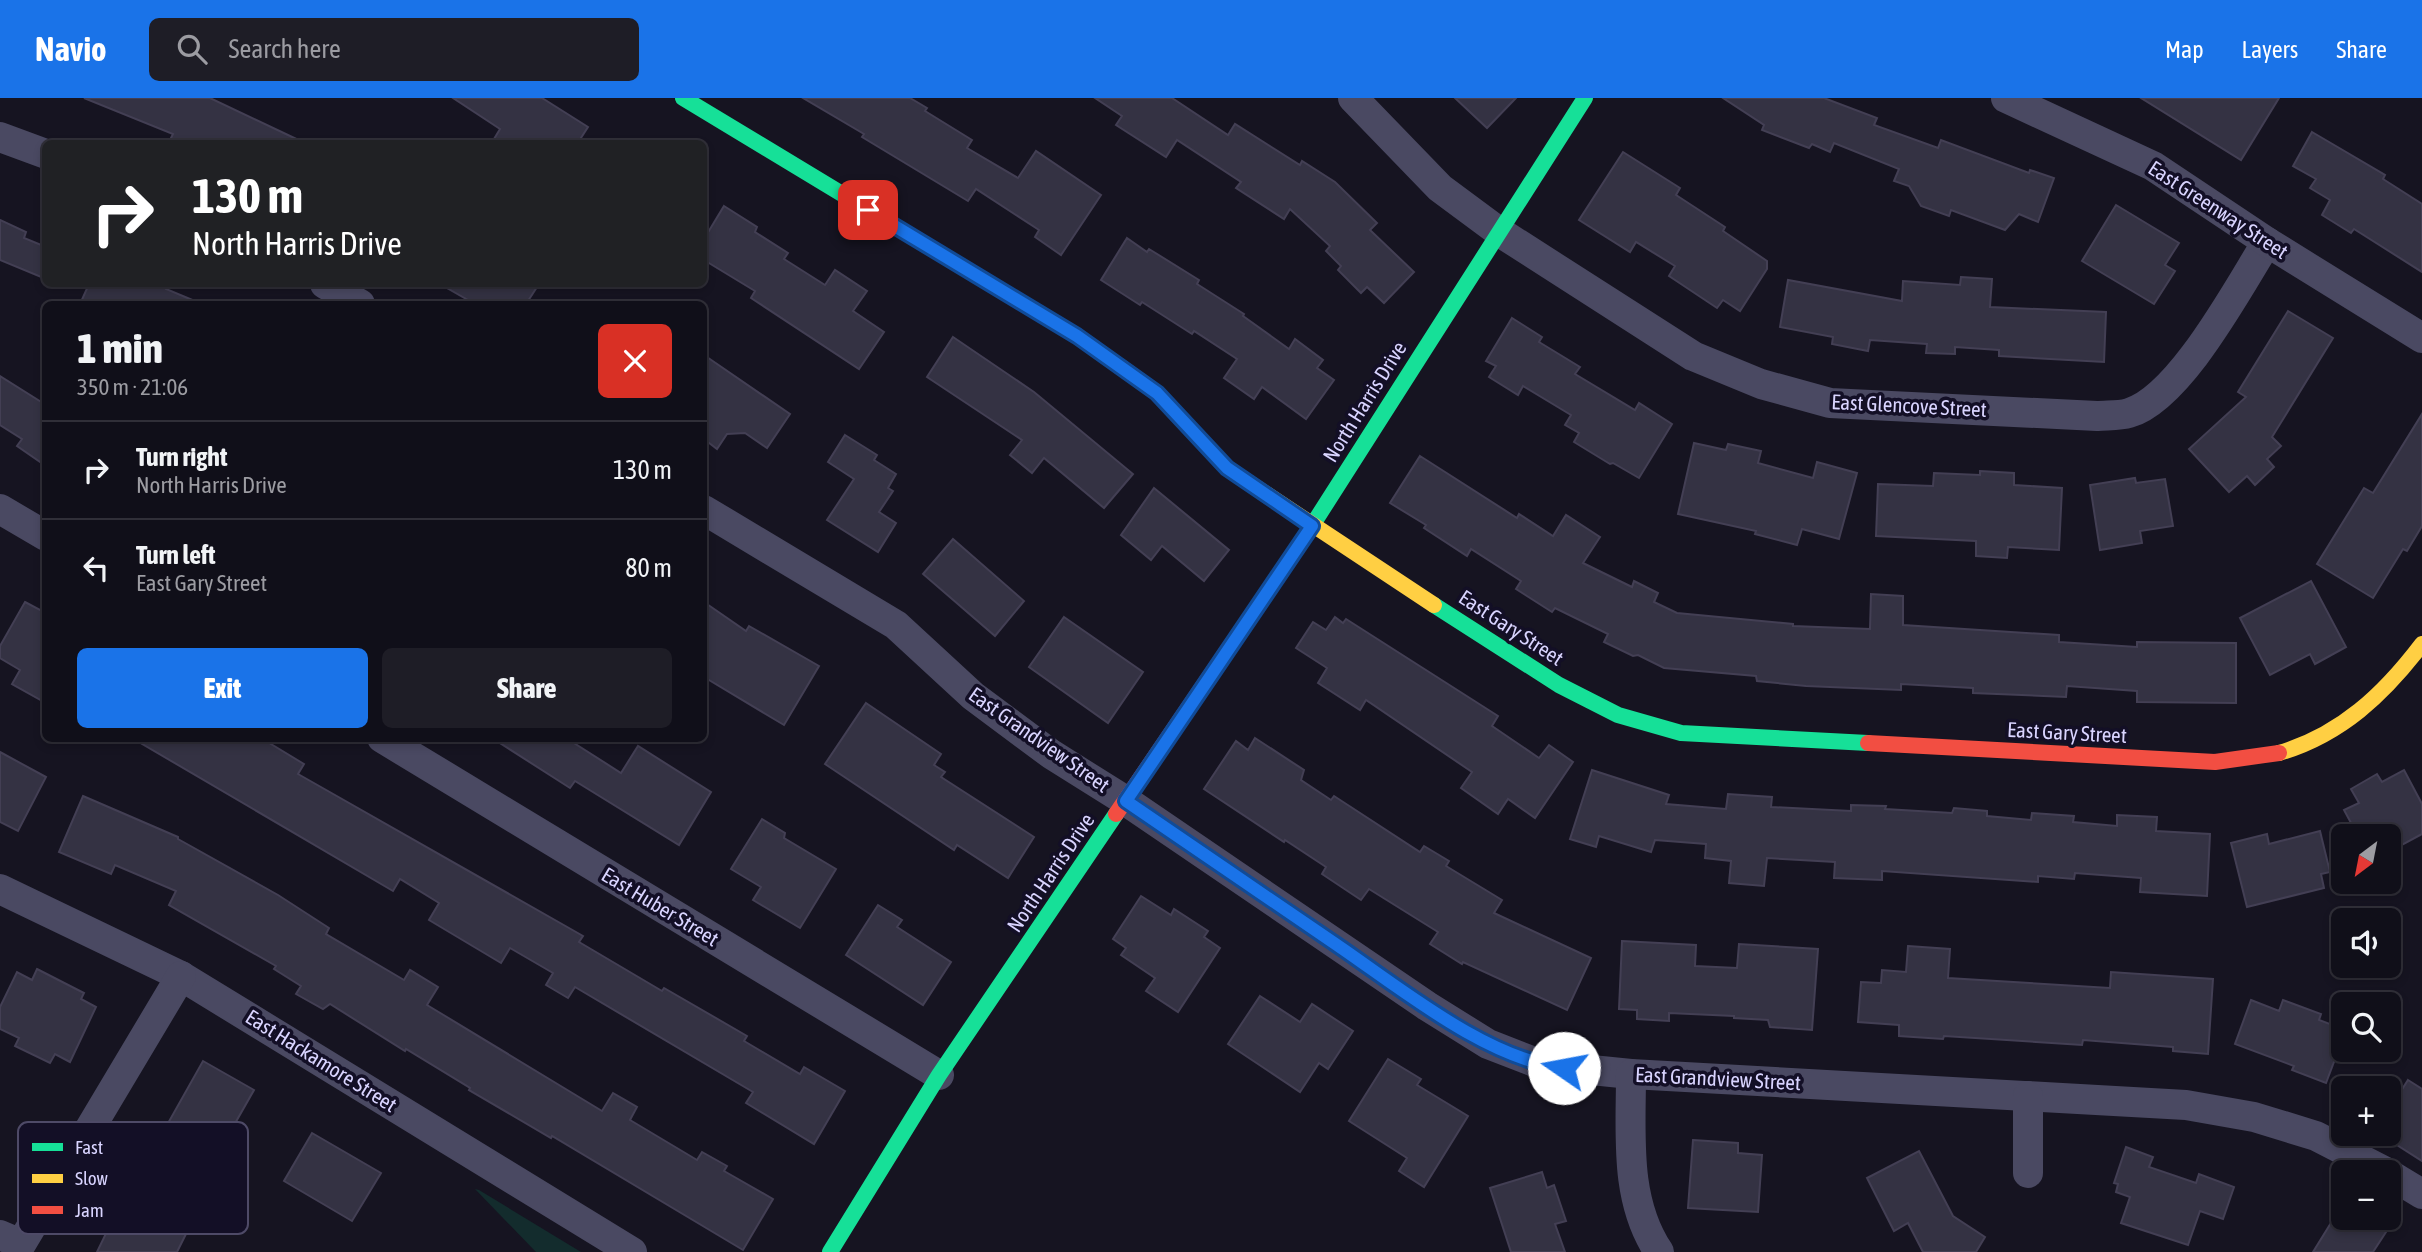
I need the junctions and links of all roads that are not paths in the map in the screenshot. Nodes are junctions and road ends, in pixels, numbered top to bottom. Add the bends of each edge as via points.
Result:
1 (683, 98) edge
2 (1353, 98) edge
3 (1585, 98) edge
4 (2006, 98) edge
5 (0, 137) edge
6 (42, 153) edge
7 (1498, 231) junction
8 (2267, 242) junction
9 (330, 287) edge
10 (355, 301) edge
11 (2422, 338) edge
12 (0, 509) edge
13 (707, 512) edge
14 (1312, 526) junction
15 (42, 534) edge
16 (2422, 644) edge
17 (389, 742) edge
18 (1126, 801) junction
19 (0, 889) edge
20 (181, 976) junction
21 (1631, 1074) junction
22 (939, 1075) junction
23 (2028, 1096) junction
24 (94, 1122) edge
25 (2362, 1160) edge
26 (2028, 1173) dead end
27 (2401, 1181) edge
28 (2422, 1194) edge
29 (27, 1234) edge
30 (0, 1235) edge
31 (632, 1252) edge
32 (830, 1252) edge
33 (1659, 1252) edge

1 - 14 street, East Gary Street via 1077,336 1157,393 1227,468
2 - 7 street, East Glencove Street via 1440,188
3 - 7 street, North Harris Drive
4 - 8 street, East Greenway Street via 2153,166
5 - 6 street
7 - 8 street, East Glencove Street via 1693,356 1761,384 1830,403 2097,416 2130,413 2159,396 2184,372
7 - 14 street, North Harris Drive
8 - 11 street, East Greenway Street
9 - 10 street
12 - 15 street
13 - 18 street, East Grandview Street via 896,625 973,696 1051,754
14 - 16 street, East Gary Street via 1559,685 1618,715 1681,733 2215,762 2274,754 2319,739 2362,709 2400,674
14 - 18 street, North Harris Drive
17 - 22 street, East Huber Street
18 - 21 street, East Grandview Street via 1488,1044 1542,1065
18 - 22 street, North Harris Drive
19 - 20 street, East Hackamore Street
20 - 24 street
20 - 31 street, East Hackamore Street
21 - 23 street, East Grandview Street
21 - 33 street via 1631,1176 1648,1236
22 - 32 street, North Harris Drive
23 - 25 street, East Grandview Street via 2186,1105 2254,1117 2316,1136
23 - 26 street
27 - 28 street, East Grandview Street
29 - 30 street via 21,1244

